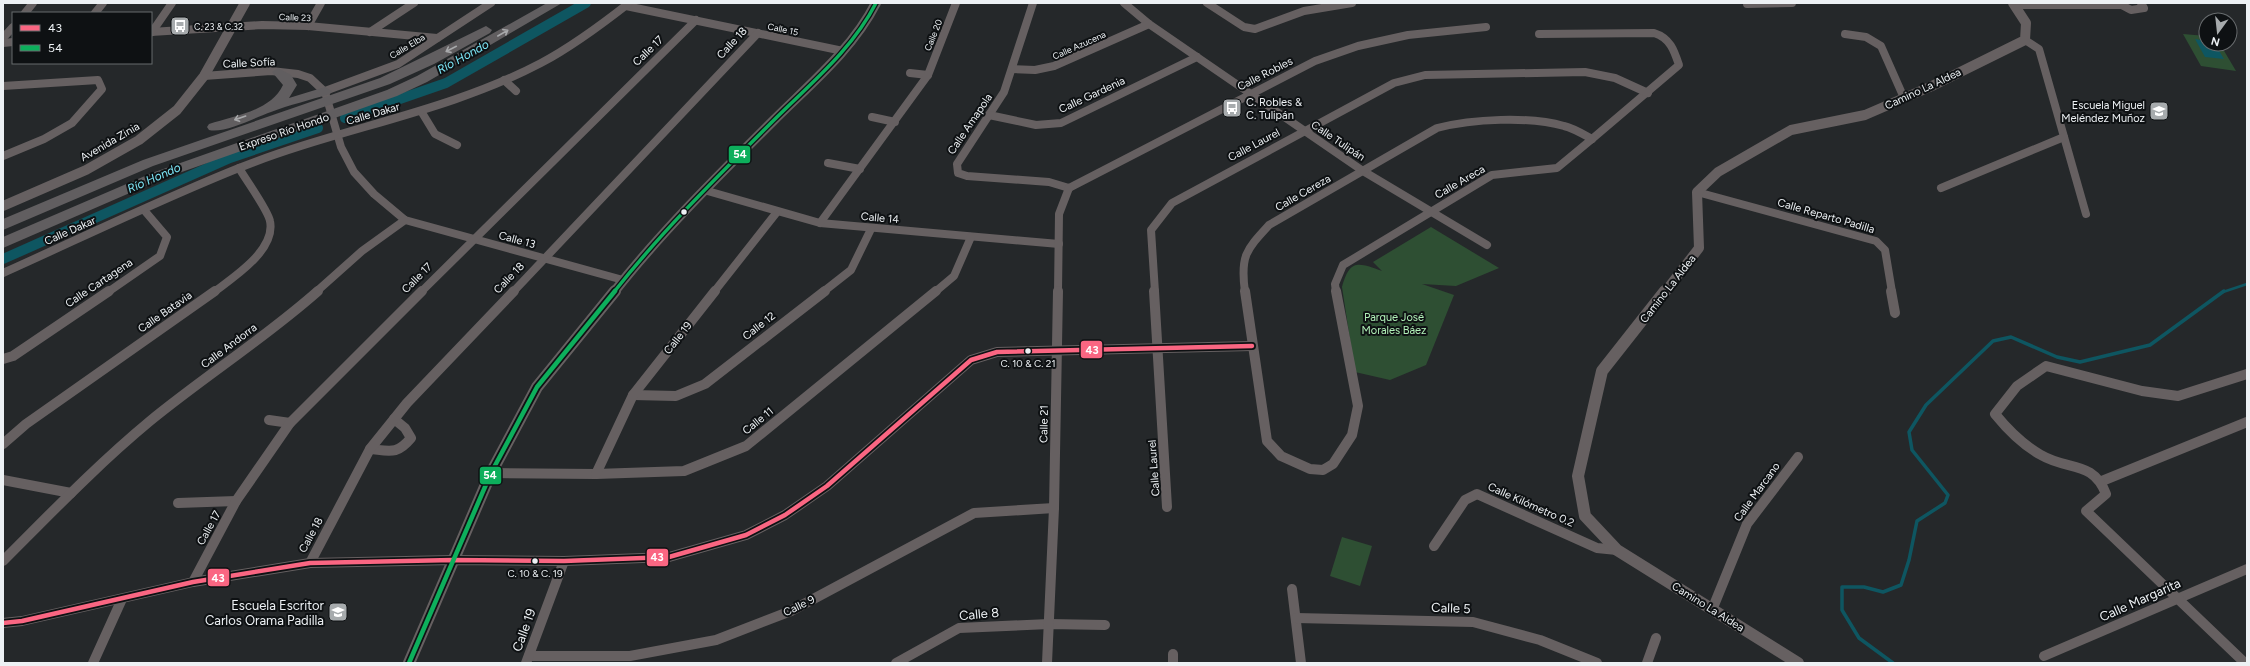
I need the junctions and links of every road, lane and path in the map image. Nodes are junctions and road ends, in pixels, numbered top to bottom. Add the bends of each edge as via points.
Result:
1 (33, 3) edge
2 (103, 3) edge
3 (172, 3) edge
4 (245, 3) edge
5 (320, 3) edge
6 (414, 3) edge
7 (491, 3) edge
8 (534, 3) edge
9 (556, 3) edge
10 (876, 3) edge
11 (956, 3) edge
12 (1033, 3) edge
13 (1124, 3) edge
14 (1207, 3) edge
15 (1352, 3) edge
16 (1792, 3) edge
17 (2141, 3) edge
18 (627, 4) edge
19 (1747, 4) edge
20 (2014, 4) edge
21 (2119, 4) edge
22 (26, 12) edge
23 (96, 12) edge
24 (696, 20) junction
25 (1149, 24) junction
26 (308, 26) junction
27 (230, 27) junction
28 (1486, 27) dead end
29 (12, 28) edge
30 (152, 31) edge
31 (152, 32) edge
32 (370, 32) junction
33 (758, 33) junction
34 (1539, 34) dead end
35 (1844, 34) dead end
36 (3, 38) edge
37 (437, 38) junction
38 (2025, 40) junction
39 (843, 51) junction
40 (1197, 57) junction
41 (1012, 69) junction
42 (278, 72) junction
43 (910, 73) dead end
44 (928, 75) junction
45 (204, 76) junction
46 (504, 80) junction
47 (3, 86) edge
48 (325, 91) junction
49 (516, 91) dead end
50 (1249, 93) junction
51 (1648, 93) junction
52 (1904, 98) junction
53 (355, 99) junction
54 (267, 109) junction
55 (421, 111) junction
56 (989, 115) junction
57 (304, 117) junction
58 (872, 117) dead end
59 (895, 122) junction
60 (1304, 131) junction
61 (336, 136) junction
62 (2064, 137) junction
63 (1593, 139) junction
64 (458, 145) dead end
65 (3, 156) edge
66 (828, 163) dead end
67 (238, 168) junction
68 (860, 169) junction
69 (1363, 171) junction
70 (1069, 188) junction
71 (1941, 188) dead end
72 (704, 190) junction
73 (1697, 192) junction
74 (3, 206) edge
75 (144, 210) junction
76 (1430, 211) junction
77 (777, 212) junction
78 (31, 213) junction
79 (2086, 214) dead end
80 (405, 220) junction
81 (820, 223) junction
82 (3, 225) edge
83 (871, 229) junction
84 (3, 230) edge
85 (3, 234) edge
86 (971, 237) junction
87 (472, 240) junction
88 (3, 243) edge
89 (1059, 244) junction
90 (1488, 246) dead end
91 (544, 258) junction
92 (3, 274) edge
93 (623, 280) junction
94 (1895, 313) dead end
95 (1252, 346) junction
96 (1157, 349) junction
97 (1057, 350) junction
98 (3, 359) edge
99 (2247, 374) edge
100 (633, 395) junction
101 (394, 419) junction
102 (270, 420) dead end
103 (2247, 422) edge
104 (290, 423) junction
105 (3, 444) edge
106 (370, 449) junction
107 (1798, 456) dead end
108 (1296, 463) joint
109 (491, 473) junction
110 (596, 474) junction
111 (3, 480) edge
112 (2102, 481) junction
113 (71, 494) junction
114 (236, 501) junction
115 (178, 503) dead end
116 (1167, 507) dead end
117 (1054, 508) junction
118 (1434, 546) dead end
119 (1617, 550) junction
120 (453, 560) junction
121 (3, 561) edge
122 (564, 561) junction
123 (310, 563) junction
124 (2247, 569) edge
125 (193, 582) junction
126 (1292, 589) dead end
127 (122, 599) junction
128 (2176, 599) junction
129 (1712, 610) junction
130 (1296, 618) junction
131 (3, 622) edge
132 (1049, 624) junction
133 (1105, 625) dead end
134 (1656, 638) dead end
135 (2044, 656) dead end
136 (528, 660) edge
137 (93, 663) edge
138 (409, 663) edge
139 (896, 663) edge
140 (1047, 663) edge
141 (1301, 663) edge
142 (1597, 663) edge
143 (1647, 663) edge
144 (1798, 663) edge
145 (2245, 663) edge

1 - 22 street
2 - 23 street
3 - 30 street
4 - 27 street, Avenida Zinia
5 - 26 street
6 - 32 street
7 - 37 street, Calle Elba
8 -> 53 highway
53 -> 9 highway via 438,70
10 - 39 street via 866,22
11 - 44 street, Calle 20
12 - 41 street, Calle Amapola
13 - 25 street, Calle Tulipán
14 - 15 street via 1244,27 1255,29 1304,11
16 - 19 street
17 - 21 street via 2144,8 2137,11
18 - 24 street, Calle 15
18 - 46 street, Calle Dakar via 580,39 544,61
20 - 21 street
20 - 38 street via 2026,23
24 - 33 street, Calle 15
24 - 87 street, Calle 17
25 - 40 street, Calle Tulipán
25 - 41 street, Calle Azucena via 1054,66 1035,70
26 - 27 street, Calle 23
26 - 32 street, Calle 23
27 - 31 street, Calle 23
27 - 45 street, Avenida Zinia
28 - 50 street, Calle Robles via 1408,35 1358,46 1315,61
29 - 36 street
32 - 37 street, Calle 23
33 - 39 street, Calle 15
33 - 91 street, Calle 18
34 - 51 street, Calle Areca via 1664,35 1671,42 1679,65
35 - 52 street via 1866,37 1881,46
37 - 48 street, Calle Elba via 398,64
38 - 52 street, Camino La Aldea
38 - 62 street via 2039,49
39 - 72 street
40 - 50 street, Calle Tulipán
40 - 56 street, Calle Gardenia via 1061,123 1036,125
41 - 56 street, Calle Amapola via 1004,92
42 - 45 street, Calle Sofía
42 - 48 street, Calle Sofía via 311,79
42 - 54 highway via 289,82 289,89
43 - 44 street
44 - 59 street, Calle 20
45 - 74 street, Avenida Zinia via 177,110 139,140 86,170
46 - 49 street
46 - 55 street, Calle Dakar
47 - 65 street via 98,80 102,89 72,123 44,139
48 - 54 highway
48 - 61 street
50 - 60 street, Calle Tulipán
50 - 70 street, Calle Robles
51 - 60 street, Calle Laurel via 1615,78 1585,72 1425,75 1394,84
51 - 63 street, Calle Areca
52 - 73 street, Camino La Aldea via 1865,115 1791,130 1718,172
53 - 57 highway, Expreso Río Hondo
54 -> 78 highway via 147,153 51,199
55 - 61 street, Calle Dakar
55 - 64 street via 435,134
56 - 70 street, Calle Amapola via 957,164 958,173 967,176 1049,182
57 - 78 highway, Expreso Río Hondo via 154,160
57 - 84 highway via 146,168
57 - 85 highway via 160,167
57 - 88 highway, Expreso Río Hondo via 157,176
58 - 59 street
59 - 68 street, Calle 20
60 - 69 street, Calle Tulipán
60 - 96 street, Calle Laurel via 1172,202 1151,230
61 - 67 street, Calle Dakar via 276,153
61 - 80 street via 349,165 380,200
62 - 71 street
62 - 79 street
63 - 69 street, Calle Cereza via 1565,126 1541,121 1461,122 1437,128
63 - 76 street, Calle Areca via 1557,168 1492,175
66 - 68 street
67 - 75 street, Calle Dakar
67 - 105 street, Calle Batavia via 270,220 270,236 259,254 233,278 26,424
68 - 81 street, Calle 20
69 - 76 street, Calle Tulipán
69 - 95 street, Calle Cereza via 1269,225 1248,248 1242,270
70 - 89 street, Calle 21 via 1059,214
72 - 77 street, Calle 14
72 - 93 street
73 - 94 street, Calle Reparto Padilla via 1876,241 1885,250
73 - 119 street, Camino La Aldea via 1699,248 1602,371 1578,476 1585,516
75 - 92 street, Calle Dakar
75 - 98 street, Calle Cartagena via 167,237 160,256 12,356
76 - 90 street, Calle Tulipán
76 - 108 street, Calle Areca via 1344,265 1335,284 1358,406 1352,434 1333,464 1323,470 1310,469
77 - 81 street, Calle 14
77 - 100 street, Calle 19
78 - 82 highway, Expreso Río Hondo
80 - 87 street, Calle 13
80 - 113 street, Calle Andorra via 362,251 290,315 150,421
81 - 83 street, Calle 14
83 - 86 street, Calle 14
83 - 100 street, Calle 12 via 851,270 705,384 676,396
86 - 89 street, Calle 14
86 - 110 street, Calle 11 via 954,276 746,446 684,471
87 - 91 street, Calle 13
87 - 104 street, Calle 17
89 - 97 street, Calle 21
91 - 93 street, Calle 13
91 - 101 street, Calle 18
93 - 109 street via 537,387
95 - 96 street
95 - 108 street, Calle Cereza via 1267,442 1280,456
96 - 97 street
96 - 116 street, Calle Laurel
97 - 117 street, Calle 21
97 - 122 street via 997,352 971,360 827,486 785,515 746,535 669,557
99 - 112 street via 2178,396 2142,391 2046,366 2017,386 1994,414 2006,428 2057,463 2088,469
100 - 110 street, Calle 19
101 - 106 street, Calle 18
101 - 106 street via 405,428 411,438 394,452
102 - 104 street
103 - 112 street
104 - 114 street, Calle 17
106 - 123 street, Calle 18
107 - 129 street, Calle Marcano via 1747,524
109 - 110 street, Calle 11
109 - 120 street
111 - 113 street
112 - 128 street via 2106,494 2086,511
113 - 121 street, Calle Andorra
114 - 115 street
114 - 125 street, Calle 17
117 - 132 street, Calle 21
117 - 136 street, Calle 9 via 974,512 791,611 716,640 630,656
118 - 119 street, Calle Kilómetro 0.2 via 1465,500 1477,494 1597,548
119 - 129 street, Camino La Aldea
120 - 122 street
120 - 123 street
120 - 138 street
122 - 136 street, Calle 19
123 - 125 street
124 - 128 street, Calle Margarita
125 - 127 street
126 - 130 street
127 - 131 street via 22,621
127 - 137 street
128 - 135 street, Calle Margarita
128 - 145 street
129 - 144 street, Camino La Aldea
130 - 141 street
130 - 142 street, Calle 5 via 1473,622 1540,640
132 - 133 street, Calle 8
132 - 139 street, Calle 8 via 959,628
132 - 140 street, Calle 21
134 - 143 street

